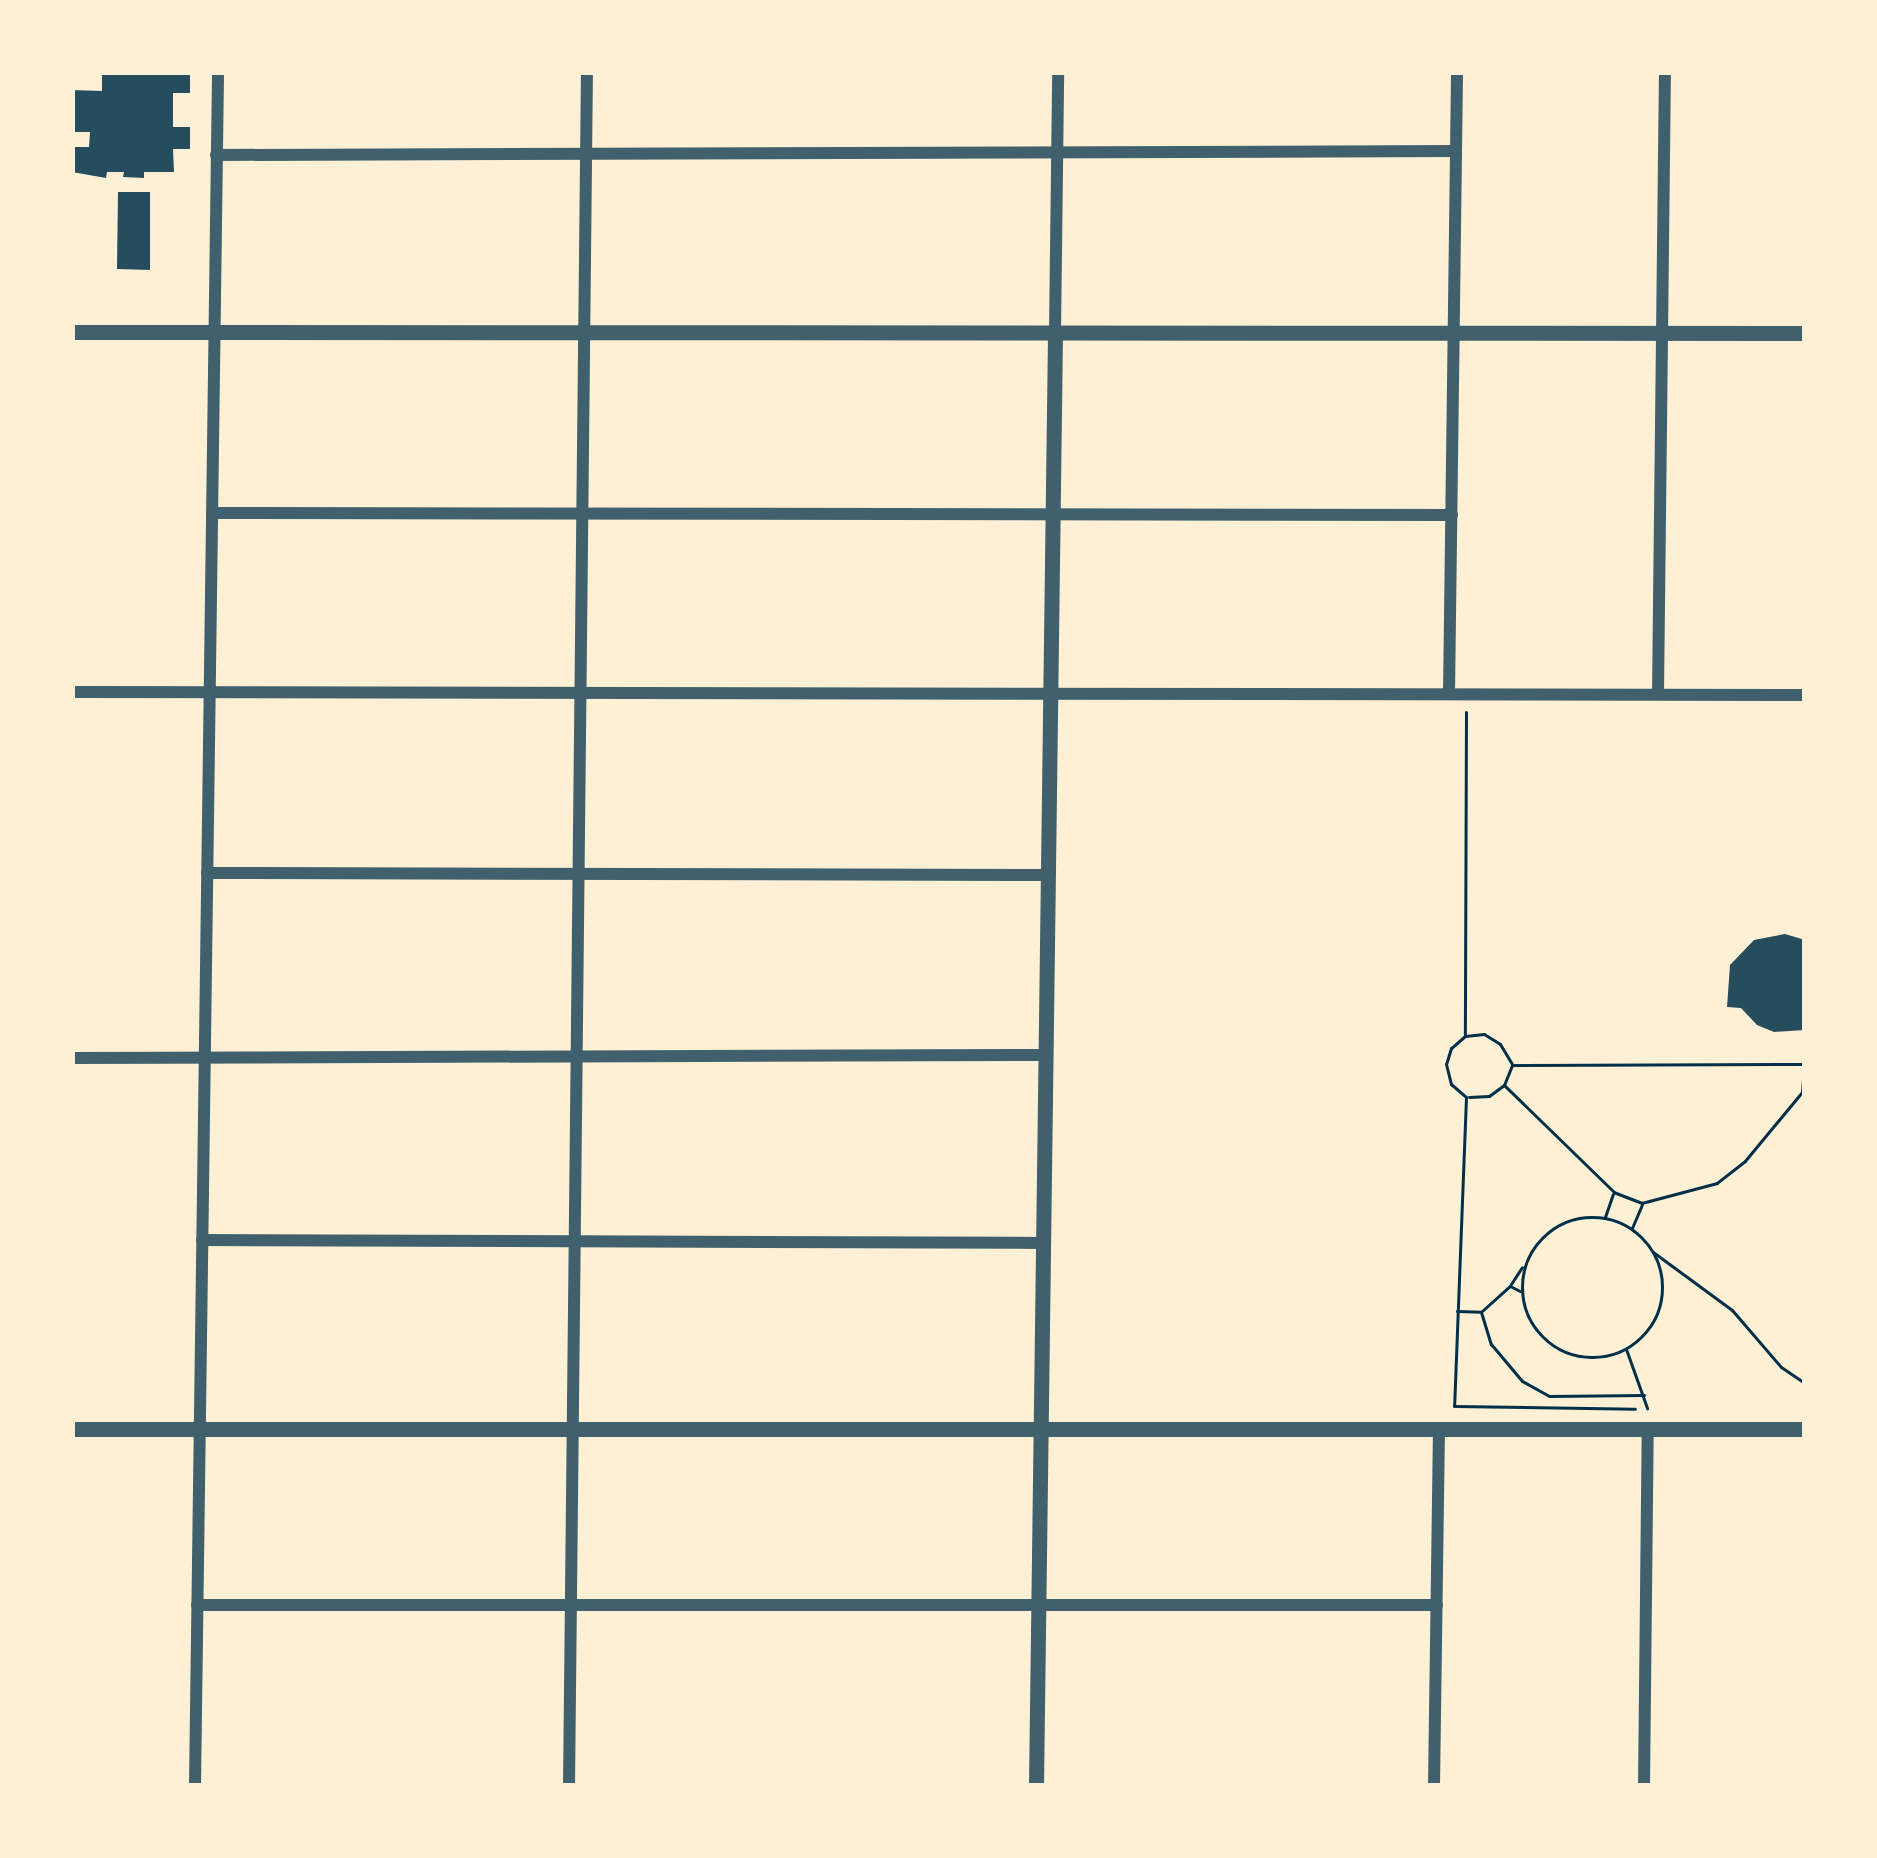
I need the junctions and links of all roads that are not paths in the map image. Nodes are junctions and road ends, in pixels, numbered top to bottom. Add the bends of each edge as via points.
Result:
1 (218, 72) edge
2 (587, 72) edge
3 (1058, 72) edge
4 (1457, 72) edge
5 (1665, 72) edge
6 (1057, 152) junction
7 (1456, 152) junction
8 (216, 154) junction
9 (586, 154) junction
10 (72, 332) edge
11 (214, 332) junction
12 (584, 332) junction
13 (1055, 332) junction
14 (1454, 333) junction
15 (1662, 333) junction
16 (1805, 333) edge
17 (212, 513) junction
18 (582, 514) junction
19 (1052, 514) junction
20 (1452, 515) junction
21 (72, 692) edge
22 (209, 693) junction
23 (580, 693) junction
24 (1050, 694) junction
25 (1449, 694) junction
26 (1658, 694) junction
27 (1805, 695) edge
28 (207, 873) junction
29 (579, 874) junction
30 (1048, 875) junction
31 (1045, 1055) junction
32 (577, 1056) junction
33 (72, 1058) edge
34 (204, 1058) junction
35 (202, 1240) junction
36 (575, 1241) junction
37 (1043, 1243) junction
38 (72, 1429) edge
39 (200, 1429) junction
40 (573, 1429) junction
41 (1648, 1429) junction
42 (1805, 1429) edge
43 (1040, 1430) junction
44 (1438, 1430) junction
45 (197, 1605) junction
46 (571, 1605) junction
47 (1038, 1605) junction
48 (1436, 1605) junction
49 (195, 1786) edge
50 (569, 1786) edge
51 (1036, 1786) edge
52 (1434, 1786) edge
53 (1644, 1786) edge

1 - 8 street
2 - 9 street
3 - 6 street
4 - 7 street
5 - 15 street
6 - 7 street
6 - 9 street
6 - 13 street
7 - 14 street
8 - 9 street
8 - 11 street
9 - 12 street
10 - 11 street
11 - 12 street
11 - 17 street
12 - 13 street
12 - 18 street
13 - 14 street
13 - 19 street
14 - 15 street
14 - 20 street
15 - 16 street
15 - 26 street
17 - 18 street
17 - 22 street
18 - 19 street
18 - 23 street
19 - 20 street
19 - 24 street
20 - 25 street
21 - 22 street
22 - 23 street
22 - 28 street
23 - 24 street
23 - 29 street
24 - 25 street
24 - 30 street
25 - 26 street
26 - 27 street
28 - 29 street
28 - 34 street
29 - 30 street
29 - 32 street
30 - 31 street
31 - 32 street
31 - 37 street
32 - 34 street
32 - 36 street
33 - 34 street
34 - 35 street
35 - 36 street
35 - 39 street
36 - 37 street
36 - 40 street
37 - 43 street
38 - 39 street
39 - 40 street
39 - 45 street
40 - 43 street
40 - 46 street
41 - 42 street
41 - 44 street
41 - 53 street
43 - 44 street
43 - 47 street
44 - 48 street
45 - 46 street
45 - 49 street
46 - 47 street
46 - 50 street
47 - 48 street
47 - 51 street
48 - 52 street

